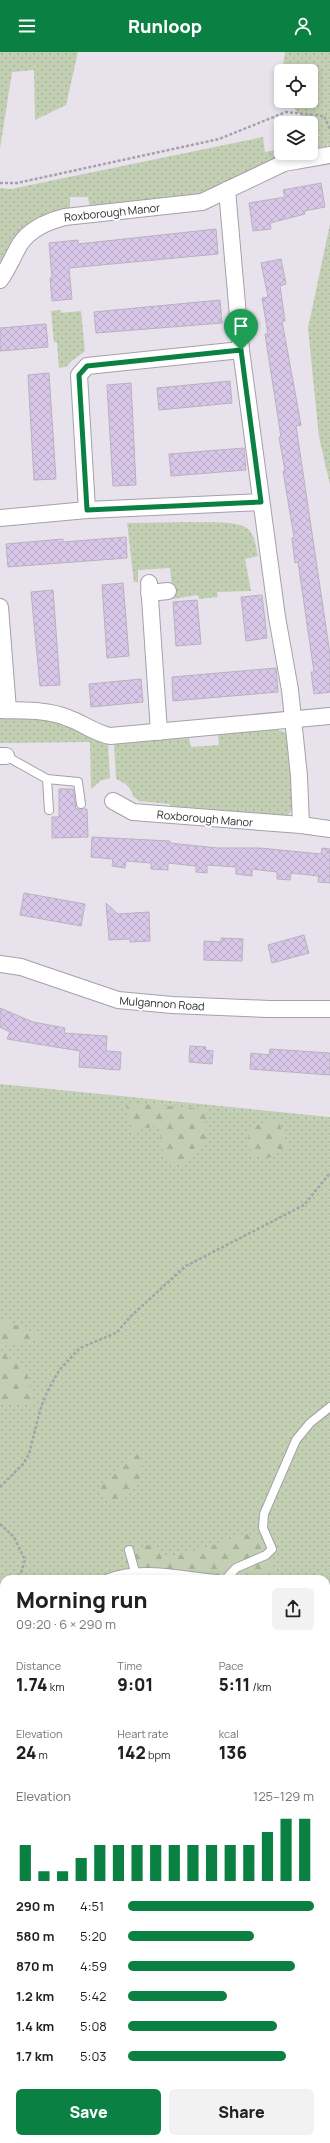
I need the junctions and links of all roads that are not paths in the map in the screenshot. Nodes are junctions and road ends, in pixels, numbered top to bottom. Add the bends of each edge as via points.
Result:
1 (330, 155) edge
2 (226, 190) junction
3 (0, 280) edge
4 (241, 350) junction
5 (261, 502) junction
6 (87, 510) junction
7 (0, 518) edge
8 (168, 591) dead end
9 (0, 607) edge
10 (4, 710) edge
11 (330, 716) edge
12 (293, 719) junction
13 (160, 732) junction
14 (3, 756) edge
15 (47, 779) junction
16 (113, 801) dead end
17 (80, 804) dead end
18 (49, 810) dead end
19 (301, 825) junction
20 (330, 829) edge
21 (0, 964) edge
22 (330, 1009) edge
23 (330, 1407) edge
24 (129, 1550) dead end
25 (116, 1575) edge
26 (128, 1575) edge
27 (137, 1575) edge
28 (144, 1575) edge
29 (177, 1575) edge
30 (230, 1575) edge

1 - 2 street, Roxborough Manor via 284,163
2 - 3 street, Roxborough Manor via 202,202 51,220 30,233 21,243
2 - 4 street
4 - 5 street
4 - 6 street via 87,366 79,375
5 - 6 street
5 - 12 street via 266,572 290,690
6 - 7 street via 41,511
8 - 13 street via 149,588
9 - 10 street
10 - 13 street via 47,712 68,718 99,734 110,736
11 - 12 street
12 - 13 street via 205,732
12 - 19 street
14 - 15 lane
15 - 17 lane via 78,782
15 - 18 lane
16 - 19 street, Roxborough Manor via 133,812
19 - 20 street, Roxborough Manor
21 - 22 street, Mulgannon Road via 22,967 118,1000 172,1005
23 - 30 lane via 310,1423 296,1440 266,1507 263,1528 272,1549 266,1555 236,1568
24 - 27 lane
25 - 26 lane
28 - 29 lane via 164,1572

